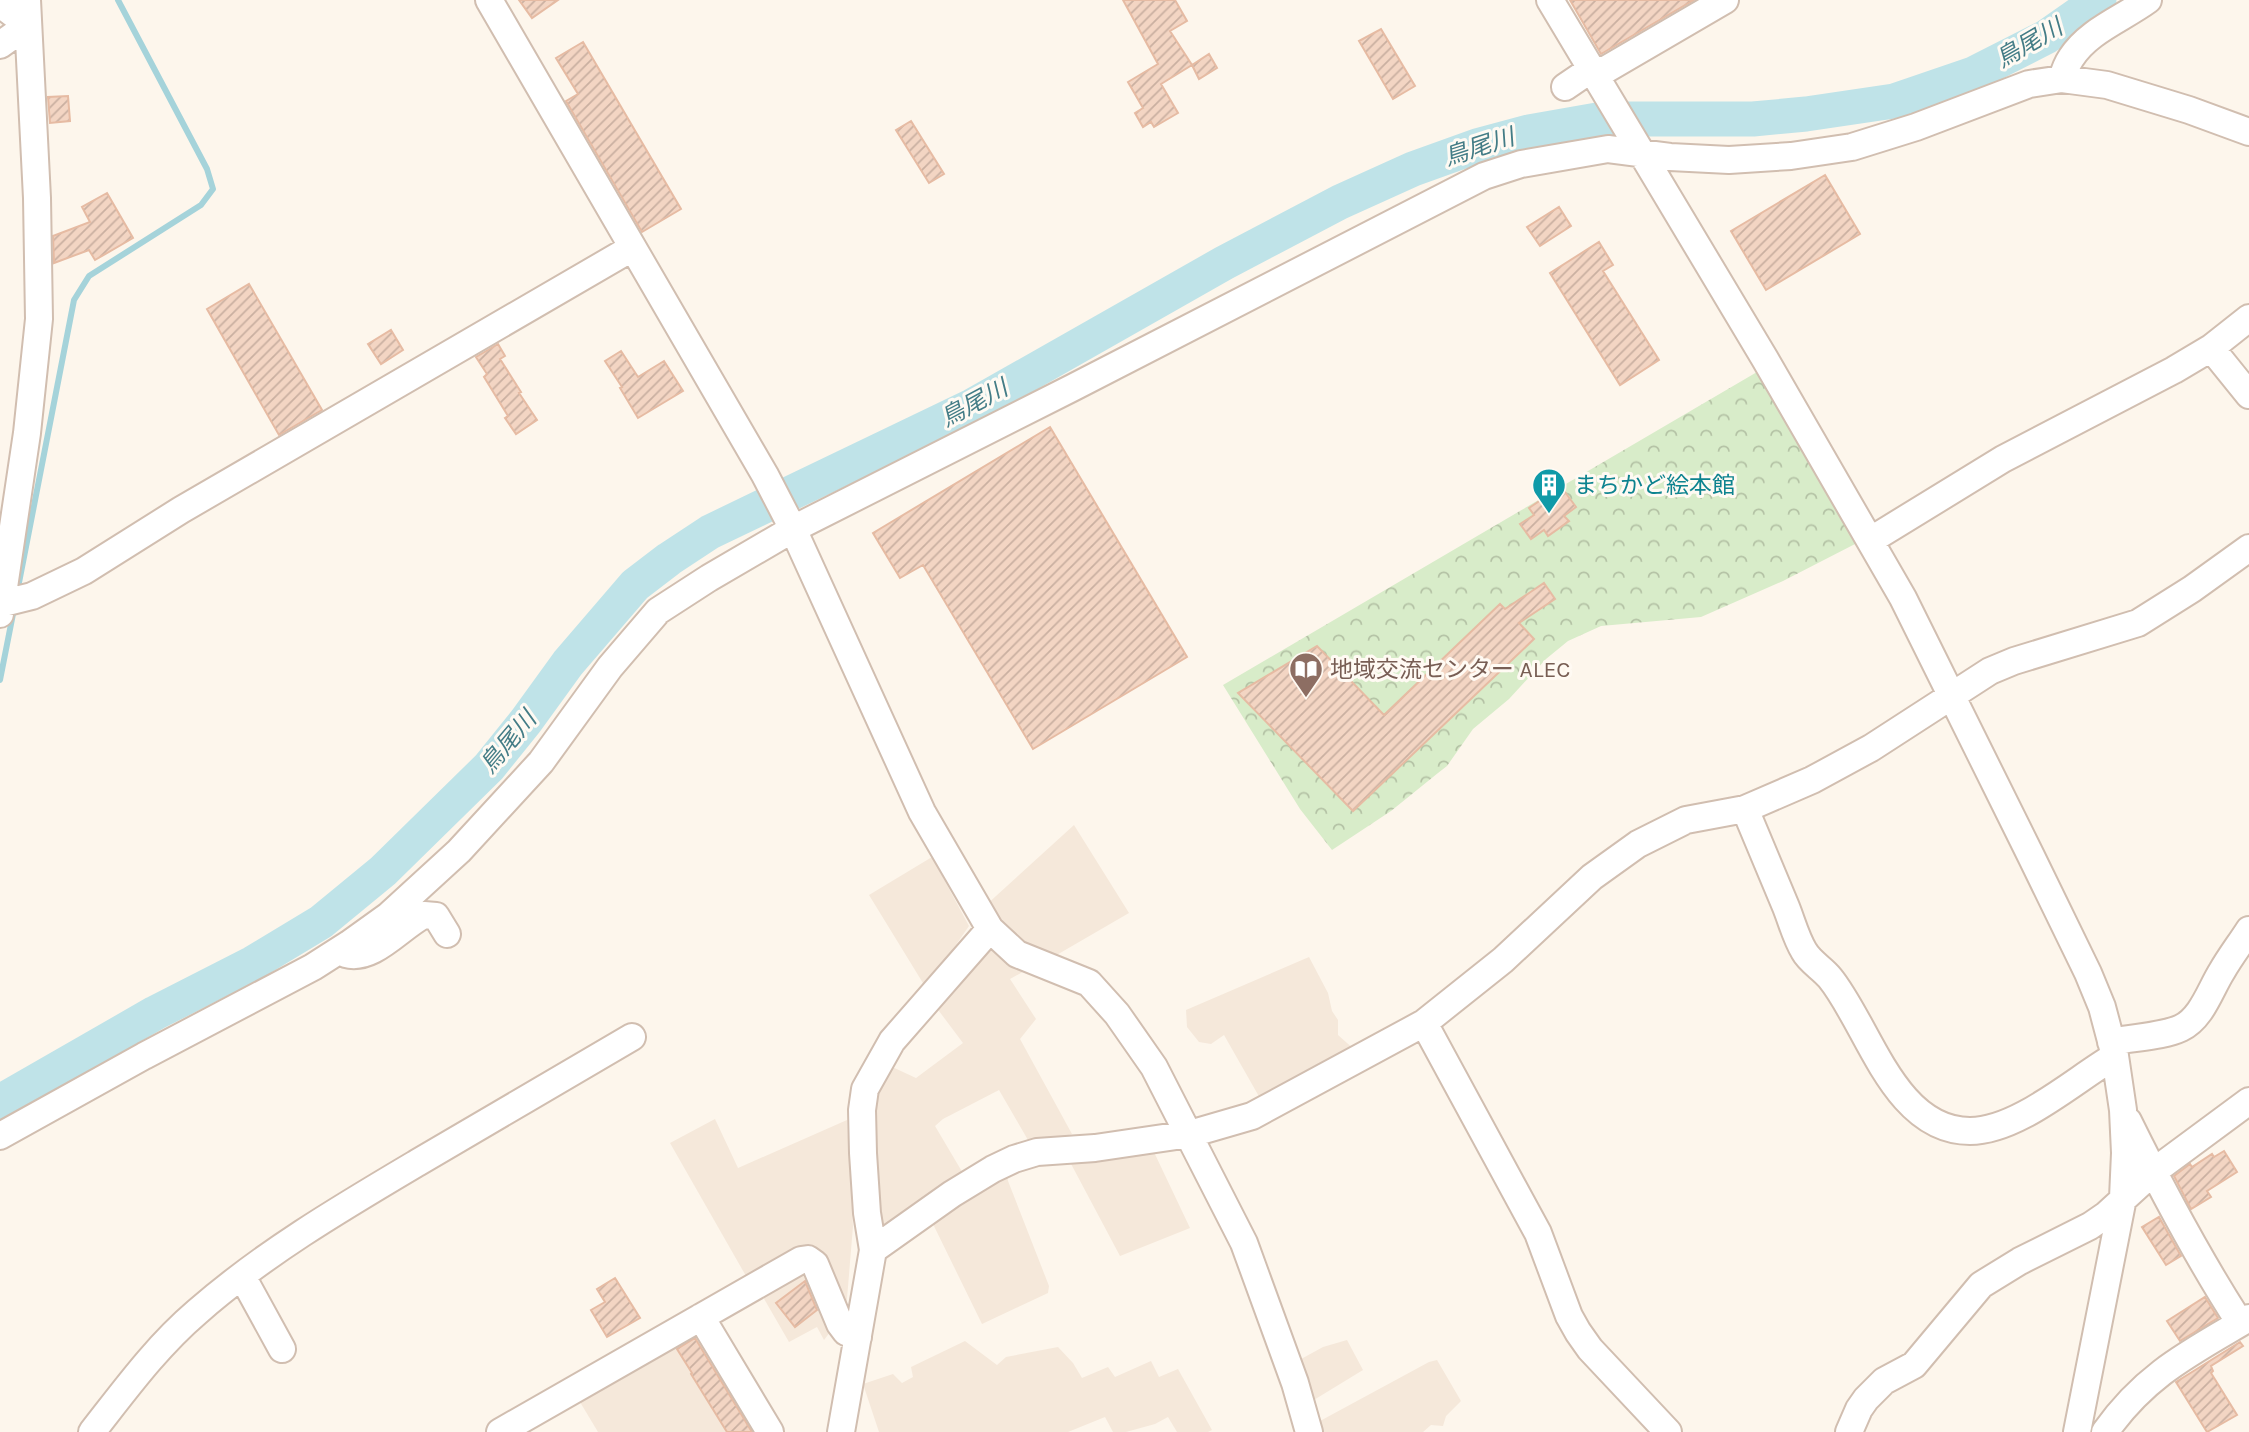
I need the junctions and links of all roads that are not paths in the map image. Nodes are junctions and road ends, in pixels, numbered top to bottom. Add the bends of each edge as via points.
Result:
1 (489, 0) edge
2 (1550, 0) edge
3 (1725, 0) edge
4 (2148, 0) edge
5 (0, 4) edge
6 (27, 12) edge
7 (0, 46) edge
8 (1594, 76) junction
9 (2062, 79) junction
10 (1566, 87) dead end
11 (2249, 132) edge
12 (1635, 143) junction
13 (632, 248) junction
14 (2249, 317) edge
15 (2211, 348) junction
16 (2249, 395) edge
17 (790, 525) junction
18 (1871, 540) junction
19 (2249, 548) edge
20 (1, 607) edge
21 (1951, 695) junction
22 (1745, 809) junction
23 (990, 929) junction
24 (2249, 930) edge
25 (447, 934) dead end
26 (339, 951) junction
27 (1424, 1023) junction
28 (632, 1037) dead end
29 (2113, 1049) junction
30 (2249, 1101) edge
31 (2123, 1110) junction
32 (1190, 1134) junction
33 (0, 1136) edge
34 (2153, 1172) junction
35 (2123, 1198) junction
36 (873, 1250) junction
37 (242, 1276) junction
38 (701, 1317) junction
39 (2245, 1320) edge
40 (858, 1336) junction
41 (282, 1349) dead end
42 (92, 1432) edge
43 (500, 1432) edge
44 (769, 1432) edge
45 (841, 1432) edge
46 (1309, 1432) edge
47 (1668, 1432) edge
48 (1849, 1432) edge
49 (2077, 1432) edge
50 (2105, 1432) edge

1 - 13 street
2 - 8 street
3 - 8 street
4 - 9 street via 2094,34 2070,59
5 - 6 street
6 - 7 street
6 - 20 street via 38,319 27,433
8 - 10 street
8 - 12 street
9 - 11 street via 2107,85
9 - 12 street via 2029,84 1916,127 1842,149 1729,160 1670,157
12 - 17 street via 1521,164 1484,176 1072,388
12 - 18 street
13 - 17 street
13 - 20 street via 84,571
14 - 15 street
15 - 16 street
15 - 18 street via 1991,466
17 - 23 street via 912,791
17 - 26 street via 658,611 610,667 541,762 459,850 388,916
18 - 21 street
19 - 21 street via 2138,623 2014,661
21 - 22 street via 1871,748
21 - 29 street via 2088,973
22 - 27 street via 1686,820 1630,849
22 - 29 street via 1805,953 1830,978 1898,1090 1937,1124 1971,1131 2028,1114
23 - 32 street via 1017,954 1089,983 1117,1013 1154,1067
23 - 36 street via 892,1041 865,1089 863,1153
24 - 29 street via 2193,1020 2183,1028
25 - 26 street via 436,916 424,915 365,954
26 - 33 street
27 - 32 street via 1252,1116
27 - 47 street via 1538,1233 1578,1332
28 - 37 street via 379,1186
29 - 31 street
30 - 34 street
31 - 34 street
31 - 35 street
32 - 36 street via 1037,1152 1014,1159 952,1194
32 - 46 street via 1244,1243
34 - 35 street
34 - 39 street via 2213,1281
35 - 48 street via 2090,1226 1981,1285 1914,1365 1884,1381 1866,1399
35 - 49 street
36 - 40 street
37 - 41 street
37 - 42 street via 196,1312 152,1356
38 - 40 street via 808,1259 815,1264 840,1324
38 - 43 street
38 - 44 street
39 - 50 street via 2170,1364 2126,1404
40 - 45 street

